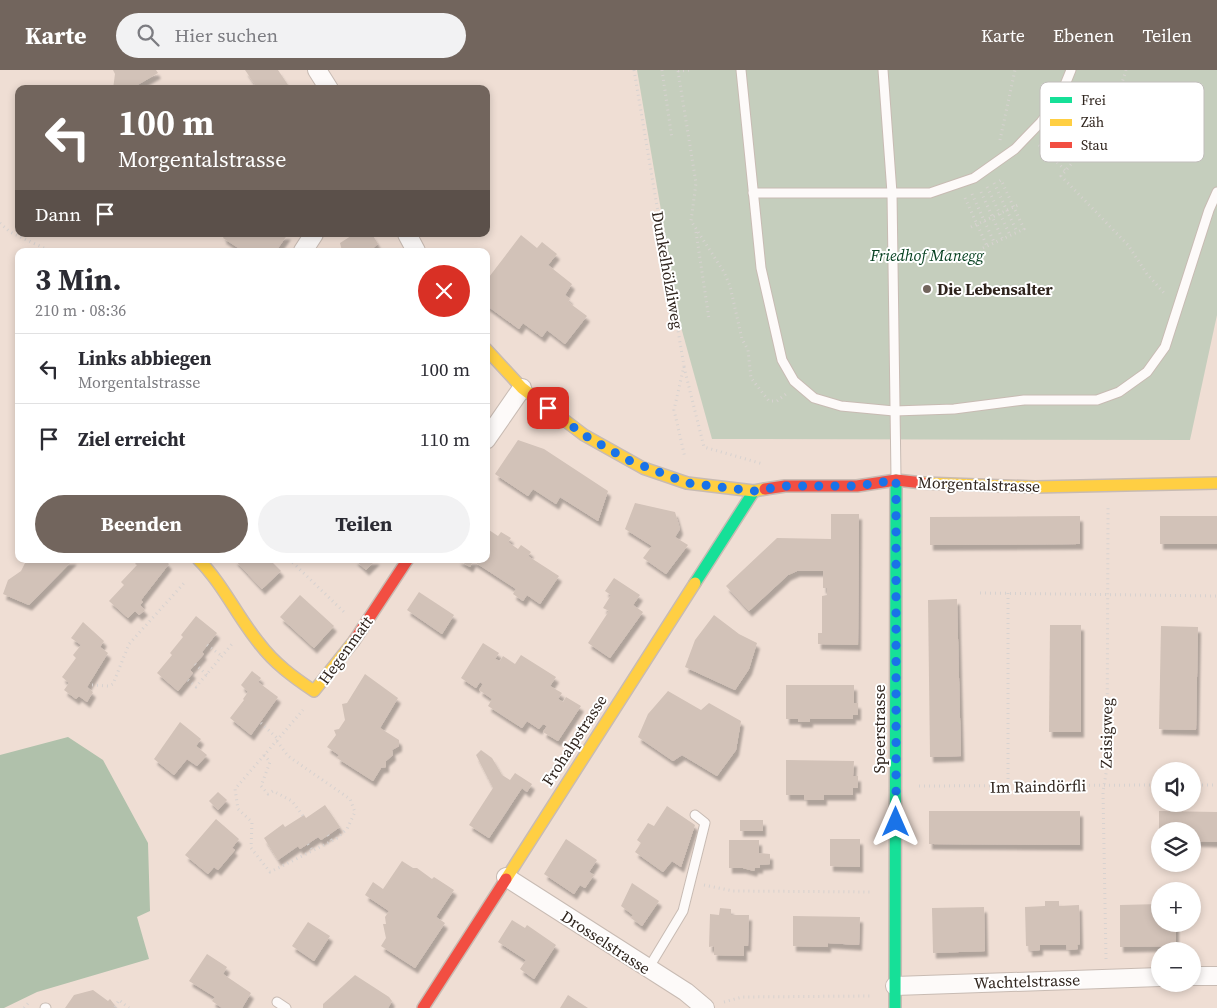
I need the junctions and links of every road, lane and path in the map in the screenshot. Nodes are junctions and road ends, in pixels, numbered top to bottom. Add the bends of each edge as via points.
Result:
1 (317, 70) edge
2 (634, 70) edge
3 (662, 70) edge
4 (678, 70) edge
5 (692, 70) edge
6 (740, 70) edge
7 (883, 70) edge
8 (1015, 70) edge
9 (1071, 70) edge
10 (1126, 70) edge
11 (1066, 82) edge
12 (1122, 82) edge
13 (326, 85) edge
14 (1040, 121) edge
15 (1029, 134) junction
16 (672, 140) dead end
17 (1040, 145) edge
18 (1002, 158) junction
19 (1058, 162) edge
20 (1073, 162) edge
21 (1066, 170) junction
22 (994, 183) junction
23 (987, 186) junction
24 (980, 189) junction
25 (1217, 192) edge
26 (753, 193) junction
27 (892, 193) junction
28 (972, 194) junction
29 (1018, 205) dead end
30 (1014, 207) junction
31 (1006, 210) junction
32 (1000, 213) junction
33 (992, 216) junction
34 (984, 220) junction
35 (0, 222) edge
36 (977, 224) junction
37 (971, 227) dead end
38 (696, 229) junction
39 (1016, 232) junction
40 (15, 234) edge
41 (1010, 235) junction
42 (21, 237) edge
43 (312, 237) edge
44 (1002, 238) junction
45 (994, 242) junction
46 (987, 246) junction
47 (44, 248) edge
48 (305, 248) edge
49 (983, 248) dead end
50 (1178, 309) junction
51 (709, 319) dead end
52 (490, 352) edge
53 (684, 366) junction
54 (797, 384) junction
55 (522, 388) junction
56 (894, 411) junction
57 (490, 434) edge
58 (771, 466) dead end
59 (687, 468) dead end
60 (896, 480) junction
61 (1217, 483) edge
62 (754, 491) junction
63 (1108, 502) dead end
64 (201, 563) edge
65 (293, 563) edge
66 (405, 563) edge
67 (189, 577) dead end
68 (980, 593) dead end
69 (1008, 593) junction
70 (1107, 594) junction
71 (1217, 596) edge
72 (350, 618) dead end
73 (247, 627) junction
74 (207, 645) dead end
75 (222, 656) junction
76 (195, 664) dead end
77 (207, 674) junction
78 (188, 680) dead end
79 (92, 685) dead end
80 (306, 705) dead end
81 (261, 723) dead end
82 (278, 740) junction
83 (264, 755) junction
84 (1104, 784) junction
85 (1151, 785) edge
86 (1201, 785) edge
87 (1217, 785) edge
88 (916, 786) dead end
89 (1008, 787) junction
90 (695, 815) dead end
91 (303, 816) dead end
92 (328, 835) dead end
93 (332, 841) junction
94 (308, 844) dead end
95 (312, 851) junction
96 (506, 878) junction
97 (690, 882) junction
98 (875, 892) dead end
99 (1107, 968) dead end
100 (648, 969) junction
101 (1201, 976) edge
102 (1217, 976) edge
103 (1151, 977) edge
104 (895, 986) junction
105 (875, 996) dead end
106 (277, 1002) dead end
107 (711, 1006) edge
108 (115, 1007) dead end
109 (130, 1008) edge
110 (286, 1008) edge
111 (423, 1008) edge
112 (895, 1008) edge

1 - 13 street
2 - 53 path, Dunkelhölzliweg
3 - 16 path
4 - 5 path
4 - 38 path via 696,183 690,221
6 - 26 lane
7 - 27 lane
8 - 18 path via 1012,96 1000,136
9 - 11 lane
10 - 12 path
14 - 15 lane
15 - 17 path
15 - 18 lane
18 - 27 lane via 974,178 930,193
19 - 21 path
20 - 21 path
21 - 50 path via 1061,176 1128,245 1147,274
22 - 23 path
22 - 30 path via 1001,180
22 - 31 path
23 - 24 path
23 - 32 path
24 - 28 path
24 - 33 path
25 - 50 lane
26 - 27 lane
26 - 54 lane via 761,268 772,326 782,360
27 - 56 lane
28 - 34 path
28 - 36 path via 965,198
29 - 30 path
30 - 31 path
30 - 39 path via 1024,229
31 - 32 path
31 - 39 path
32 - 33 path
32 - 41 path
33 - 34 path
33 - 44 path
34 - 36 path
34 - 45 path
35 - 40 path
36 - 37 path
36 - 46 path
38 - 51 path
38 - 54 path via 730,286 742,339 748,350 751,378 769,401 777,401
39 - 41 path
41 - 44 path
42 - 47 path
43 - 48 street
44 - 45 path
45 - 46 path
46 - 49 path
50 - 56 lane via 1165,347 1147,372 1119,392 1097,400 1024,400 954,409
52 - 55 street, Morgentalstrasse
53 - 58 path via 704,447
53 - 59 path, Dunkelhölzliweg via 674,410
54 - 56 lane via 814,398 840,406
55 - 57 street
55 - 62 street, Morgentalstrasse via 584,435 643,468 687,483
56 - 60 lane
60 - 61 street, Morgentalstrasse via 1035,488
60 - 62 street, Morgentalstrasse via 857,486 785,486
60 - 104 street, Speerstrasse
62 - 96 street, Frohalpstrasse
63 - 70 path, Zeisigweg
64 - 73 street, Hegenmatt via 226,593
65 - 72 path
66 - 73 street, Hegenmatt via 355,639 314,692 283,671
67 - 79 path via 129,644 113,684
68 - 69 path
69 - 70 path
69 - 89 path
70 - 71 path
70 - 84 path, Zeisigweg via 1107,767
73 - 75 path
74 - 75 path
75 - 77 path
76 - 77 path
77 - 78 path via 196,687
80 - 82 path
81 - 82 path
82 - 83 path
82 - 93 path via 288,756 350,799 356,812 347,829
83 - 91 path via 270,762 261,786 264,792 273,791 292,801
83 - 95 path via 234,789 238,809 252,822 251,848 270,872
84 - 85 path, Im Raindörfli
84 - 89 path, Im Raindörfli
84 - 99 path, Zeisigweg
86 - 87 path
88 - 89 path, Im Raindörfli
90 - 97 lane via 705,823
92 - 93 path
93 - 95 path
94 - 95 path
96 - 100 street, Drosselstrasse
96 - 111 street, Frohalpstrasse
97 - 98 path via 733,891
97 - 100 lane via 678,923
100 - 107 street, Drosselstrasse
101 - 102 street
103 - 104 street, Wachtelstrasse
104 - 112 street, Speerstrasse
105 - 107 path via 742,997
106 - 110 lane
108 - 109 path via 119,1000

